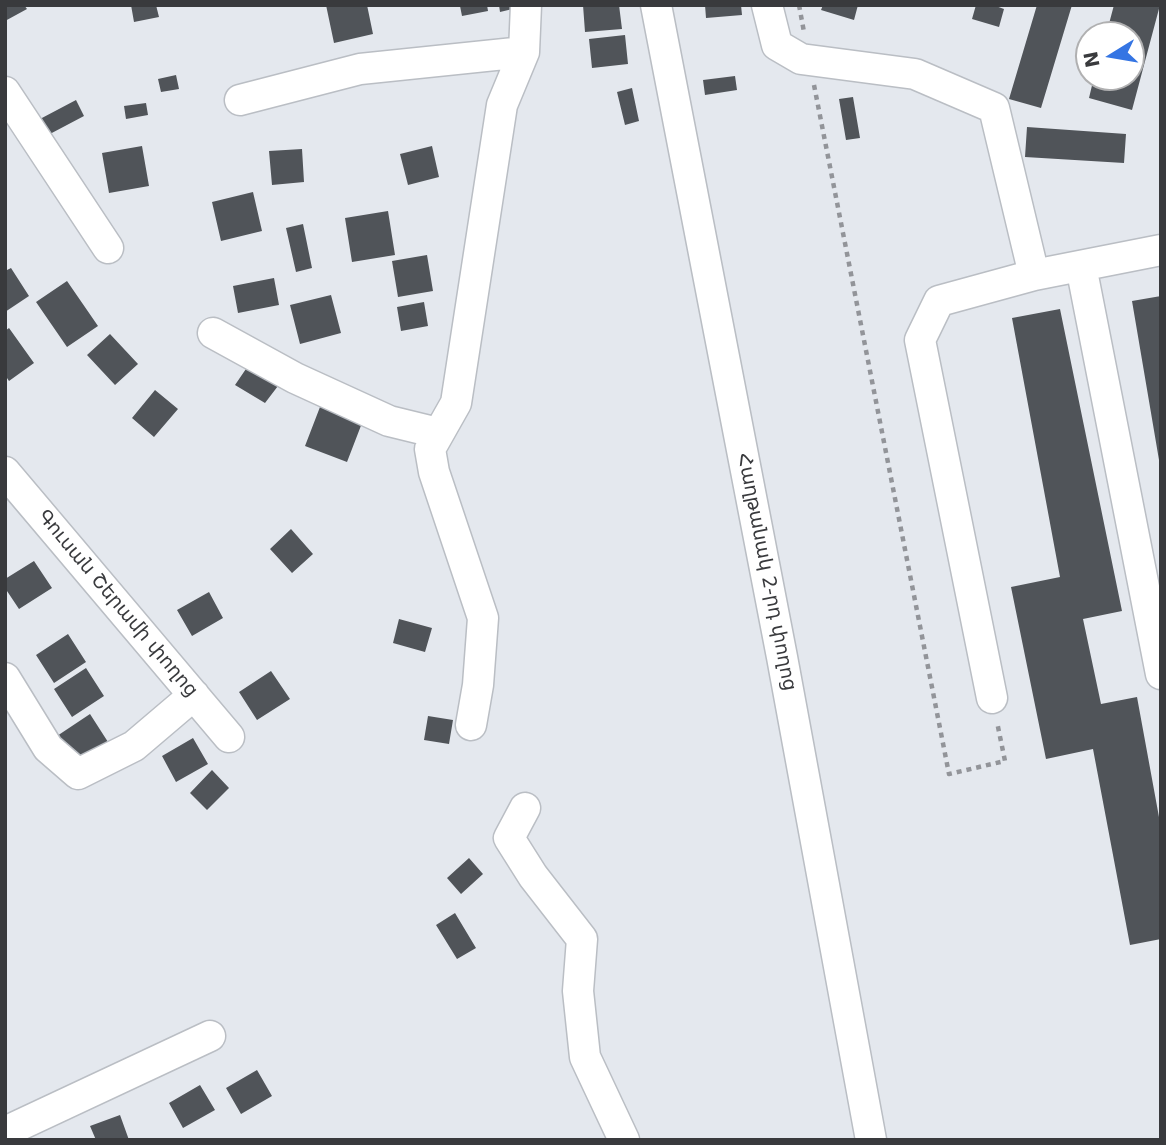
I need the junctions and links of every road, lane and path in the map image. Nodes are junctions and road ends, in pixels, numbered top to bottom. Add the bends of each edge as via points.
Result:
1 (526, 5) edge
2 (656, 5) edge
3 (767, 5) edge
4 (799, 5) edge
5 (524, 52) junction
6 (809, 59) junction
7 (5, 92) edge
8 (240, 100) dead end
9 (108, 248) dead end
10 (1161, 250) edge
11 (1081, 266) junction
12 (1034, 275) junction
13 (212, 333) dead end
14 (438, 433) junction
15 (5, 472) edge
16 (1161, 674) edge
17 (5, 678) edge
18 (194, 695) junction
19 (992, 698) joint
20 (471, 725) dead end
21 (229, 737) dead end
22 (525, 808) dead end
23 (210, 1036) dead end
24 (5, 1132) edge
25 (624, 1140) edge
26 (872, 1140) edge

1 - 5 street
2 - 26 street, Հաղթանակ 2-րդ փողոց
3 - 6 street via 777,45
4 - 6 path
5 - 8 street via 360,69
5 - 14 street via 502,105 456,403
6 - 12 street via 915,74 994,108
6 - 19 path via 949,774 1005,761
7 - 9 street
10 - 11 street
11 - 12 street
11 - 16 street
12 - 19 street via 939,301 920,340
13 - 14 street via 388,421
14 - 20 street via 430,449 433,472 483,618
15 - 18 street, Գուսան Շերամի փողոց
17 - 18 street via 48,748 78,774 134,746
18 - 21 street, Գուսան Շերամի փողոց
22 - 25 street via 509,838 582,939 578,991 584,1057
23 - 24 street

